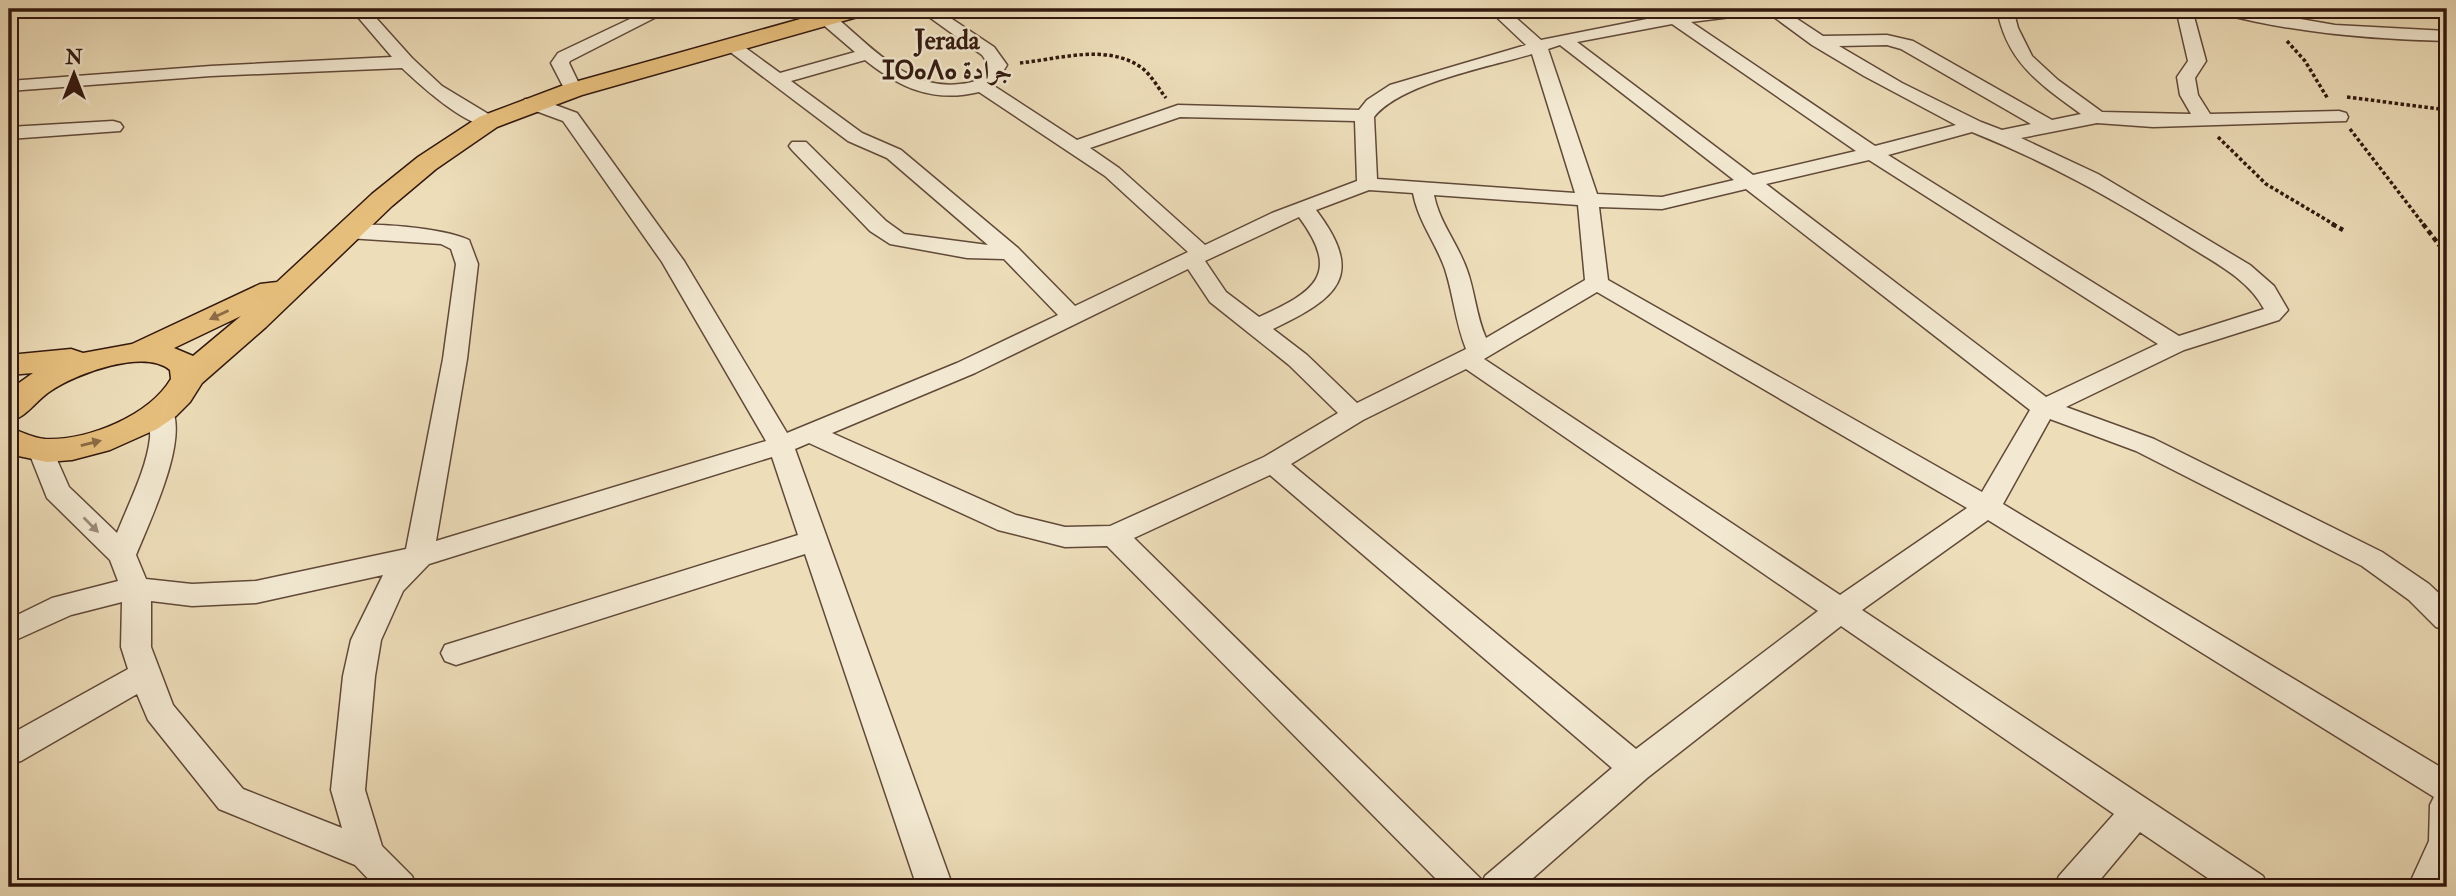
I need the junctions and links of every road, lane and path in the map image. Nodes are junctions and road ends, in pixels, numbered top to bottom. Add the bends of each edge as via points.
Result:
1 (359, 9) edge
2 (664, 9) edge
3 (860, 9) edge
4 (926, 9) edge
5 (1496, 9) edge
6 (1755, 9) edge
7 (1771, 9) edge
8 (2005, 9) edge
9 (2184, 9) edge
10 (2225, 9) edge
11 (1668, 14) edge
12 (826, 18) junction
13 (2267, 20) junction
14 (2447, 36) edge
15 (1563, 39) junction
16 (1818, 41) junction
17 (730, 45) junction
18 (1538, 46) junction
19 (870, 53) junction
20 (406, 62) junction
21 (998, 65) junction
22 (778, 79) junction
23 (9, 86) edge
24 (983, 87) junction
25 (577, 89) junction
26 (2325, 94) junction
27 (532, 103) junction
28 (2447, 110) edge
29 (1178, 111) junction
30 (1364, 116) junction
31 (570, 117) junction
32 (2098, 117) junction
33 (2339, 117) junction
34 (2204, 120) junction
35 (488, 122) junction
36 (1973, 125) junction
37 (2048, 126) junction
38 (113, 127) dead end
39 (9, 133) edge
40 (2002, 136) junction
41 (799, 146) dead end
42 (1075, 147) junction
43 (1872, 153) junction
44 (1749, 183) junction
45 (1367, 184) junction
46 (1422, 187) junction
47 (1588, 200) junction
48 (1303, 208) junction
49 (2343, 230) dead end
50 (348, 232) junction
51 (2443, 250) dead end
52 (1010, 253) junction
53 (1196, 256) junction
54 (302, 274) junction
55 (1597, 283) junction
56 (1073, 318) junction
57 (1255, 328) junction
58 (2176, 345) junction
59 (140, 352) junction
60 (1473, 355) junction
61 (106, 356) junction
62 (9, 365) edge
63 (187, 378) junction
64 (2045, 408) junction
65 (161, 411) junction
66 (1354, 414) junction
67 (16, 436) edge
68 (795, 439) junction
69 (1273, 463) junction
70 (1987, 507) junction
71 (1114, 536) junction
72 (813, 541) junction
73 (122, 555) junction
74 (419, 556) junction
75 (135, 588) junction
76 (1841, 610) junction
77 (2447, 619) edge
78 (9, 632) edge
79 (456, 653) dead end
80 (145, 674) junction
81 (9, 751) edge
82 (1634, 768) junction
83 (2447, 788) edge
84 (2447, 805) edge
85 (2137, 811) junction
86 (367, 854) junction
87 (399, 887) edge
88 (935, 887) edge
89 (1468, 887) edge
90 (1499, 887) edge
91 (2073, 887) edge
92 (2250, 887) edge
93 (2426, 887) edge

1 - 20 street
2 - 25 street via 564,57 561,68
3 - 12 main road
4 - 21 street via 988,51
5 - 18 street
6 - 11 street
7 - 16 street
8 - 32 street via 2017,50
9 - 34 street via 2198,59 2186,77 2189,95
10 - 13 street
11 - 15 street
11 - 43 street
12 - 17 main road
12 - 19 street
13 - 14 street via 2318,29
13 - 26 path via 2305,61
15 - 18 street
15 - 44 street
16 - 36 street
16 - 37 street via 1887,40 1907,45
17 - 22 street
17 - 25 main road
18 - 30 street via 1417,81 1384,96
18 - 47 street
19 - 22 street
19 - 24 street via 924,88
20 - 23 street
20 - 35 street via 436,90
21 - 24 street
21 - 29 path via 1095,56 1122,59 1143,68
22 - 52 street via 855,137 894,154
24 - 42 street
25 - 27 main road
25 - 31 street
26 - 28 path
26 - 33 path
27 - 31 street
27 - 35 main road
29 - 30 street
29 - 42 street
30 - 45 street
31 - 68 street
32 - 34 street
32 - 37 street
33 - 34 street
33 - 51 path
34 - 49 path via 2266,184
35 - 50 main road via 427,163
36 - 40 street
36 - 43 street
37 - 40 street
38 - 39 street
40 - 58 street via 2071,168 2242,270 2273,301 2276,310 2271,315
41 - 52 street via 878,226 898,239
42 - 53 street via 1112,172
43 - 44 street
43 - 58 street
44 - 47 street via 1662,203
44 - 64 street
45 - 46 street
45 - 48 street
46 - 47 street
46 - 60 street via 1426,208 1456,269
47 - 55 street
48 - 53 street
48 - 57 street via 1323,230 1335,267 1323,288 1286,314
50 - 54 main road
50 - 74 street via 446,238 461,245 467,264 455,359
52 - 56 street
53 - 56 street
53 - 57 street via 1218,297
54 -> 59 main road
54 - 63 main road
55 - 60 street
55 - 70 street
56 - 68 street
57 - 66 street via 1318,378
58 - 64 street
59 - 61 main road
59 - 63 main road via 176,358 185,366
60 - 66 street
60 - 76 street
61 - 62 main road
61 - 67 main road via 31,388
63 - 65 main road via 179,394
64 - 70 street
64 - 77 street via 2145,445 2372,559 2419,592
67 -> 65 main road via 71,448 104,440
65 - 73 street via 163,438
66 - 69 street
67 -> 73 street via 57,491
68 - 71 street via 1008,523 1065,537
68 - 72 street
68 - 74 street
69 - 71 street
69 - 82 street
70 - 76 street
70 - 83 street
71 - 89 street
72 - 79 street
72 - 88 street
73 - 75 street
74 - 75 street via 256,592 192,595
74 - 86 street via 391,585 366,640 359,676 348,790
75 - 78 street via 63,606
75 - 80 street via 136,647
76 - 82 street
76 - 85 street
80 - 81 street
80 - 86 street via 159,712 231,799
82 - 90 street
84 - 93 street via 2446,842
85 - 91 street
85 - 92 street
86 - 87 street

